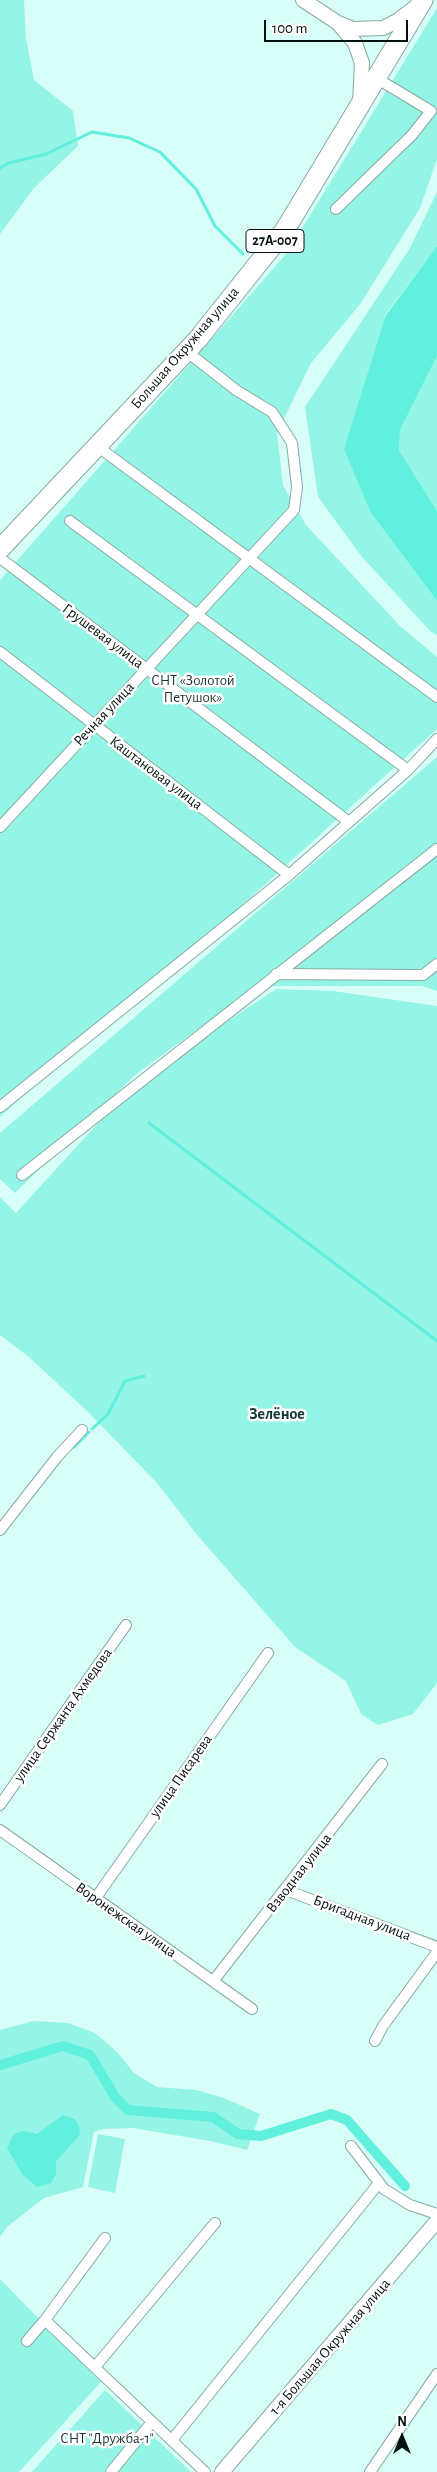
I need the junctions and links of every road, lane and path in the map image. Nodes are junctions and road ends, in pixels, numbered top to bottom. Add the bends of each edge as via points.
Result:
1 (303, 0) edge
2 (422, 0) edge
3 (338, 23) junction
4 (376, 78) junction
5 (359, 105) junction
6 (336, 209) dead end
7 (186, 351) junction
8 (105, 452) dead end
9 (70, 521) dead end
10 (0, 549) edge
11 (0, 558) edge
12 (249, 558) junction
13 (197, 613) junction
14 (0, 652) edge
15 (146, 668) junction
16 (437, 696) edge
17 (94, 725) junction
18 (437, 739) edge
19 (408, 770) junction
20 (349, 822) junction
21 (0, 827) edge
22 (437, 849) edge
23 (289, 875) junction
24 (437, 964) edge
25 (276, 974) junction
26 (0, 1107) edge
27 (22, 1175) dead end
28 (82, 1430) dead end
29 (0, 1530) edge
30 (126, 1625) dead end
31 (268, 1653) dead end
32 (382, 1764) dead end
33 (0, 1805) edge
34 (0, 1830) edge
35 (286, 1890) junction
36 (95, 1899) junction
37 (437, 1947) edge
38 (437, 1952) edge
39 (214, 1980) junction
40 (252, 2009) dead end
41 (375, 2042) dead end
42 (351, 2146) dead end
43 (379, 2183) junction
44 (437, 2214) edge
45 (437, 2221) edge
46 (215, 2223) dead end
47 (104, 2238) dead end
48 (45, 2320) junction
49 (27, 2341) dead end
50 (95, 2368) junction
51 (437, 2374) edge
52 (152, 2422) junction
53 (172, 2440) junction
54 (111, 2472) edge
55 (205, 2472) edge
56 (222, 2472) edge
57 (370, 2472) edge

1 - 3 street
2 - 3 street via 383,28 360,29
2 - 4 highway, Большая Окружная улица / 27А-007
3 - 5 street via 361,57
4 - 5 highway, Большая Окружная улица / 27А-007
4 - 6 street via 431,111 412,135
5 - 7 highway, Большая Окружная улица / 27А-007 via 284,230
7 - 10 highway, Большая Окружная улица / 27А-007
7 - 12 street, Речная улица via 236,390 272,412 292,443 297,487 294,510
8 - 12 street
9 - 13 street
11 - 15 street, Грушевая улица
12 - 13 street, Речная улица
12 - 16 street
13 - 15 street, Речная улица
13 - 19 street
14 - 17 street, Каштановая улица
15 - 17 street, Речная улица
15 - 20 street, Грушевая улица
17 - 21 street, Речная улица
17 - 23 street, Каштановая улица
18 - 19 street
19 - 20 street
20 - 23 street
22 - 25 street
23 - 26 street
24 - 25 street via 423,975
25 - 27 street
28 - 29 street
30 - 33 street, улица Сержанта Ахмедова
31 - 36 street, улица Писарева
32 - 35 street, Взводная улица
34 - 36 street, Воронежская улица
35 - 37 street, Бригадная улица
35 - 39 street, Взводная улица
36 - 39 street, Воронежская улица
38 - 41 street
39 - 40 street, Воронежская улица
42 - 43 street
43 - 44 street via 410,2205
43 - 53 street
45 - 56 street, 1-я Большая Окружная улица
46 - 50 street
47 - 48 street
48 - 49 street
48 - 50 street
50 - 52 street
51 - 57 street
52 - 53 street
52 - 54 street
53 - 55 street

